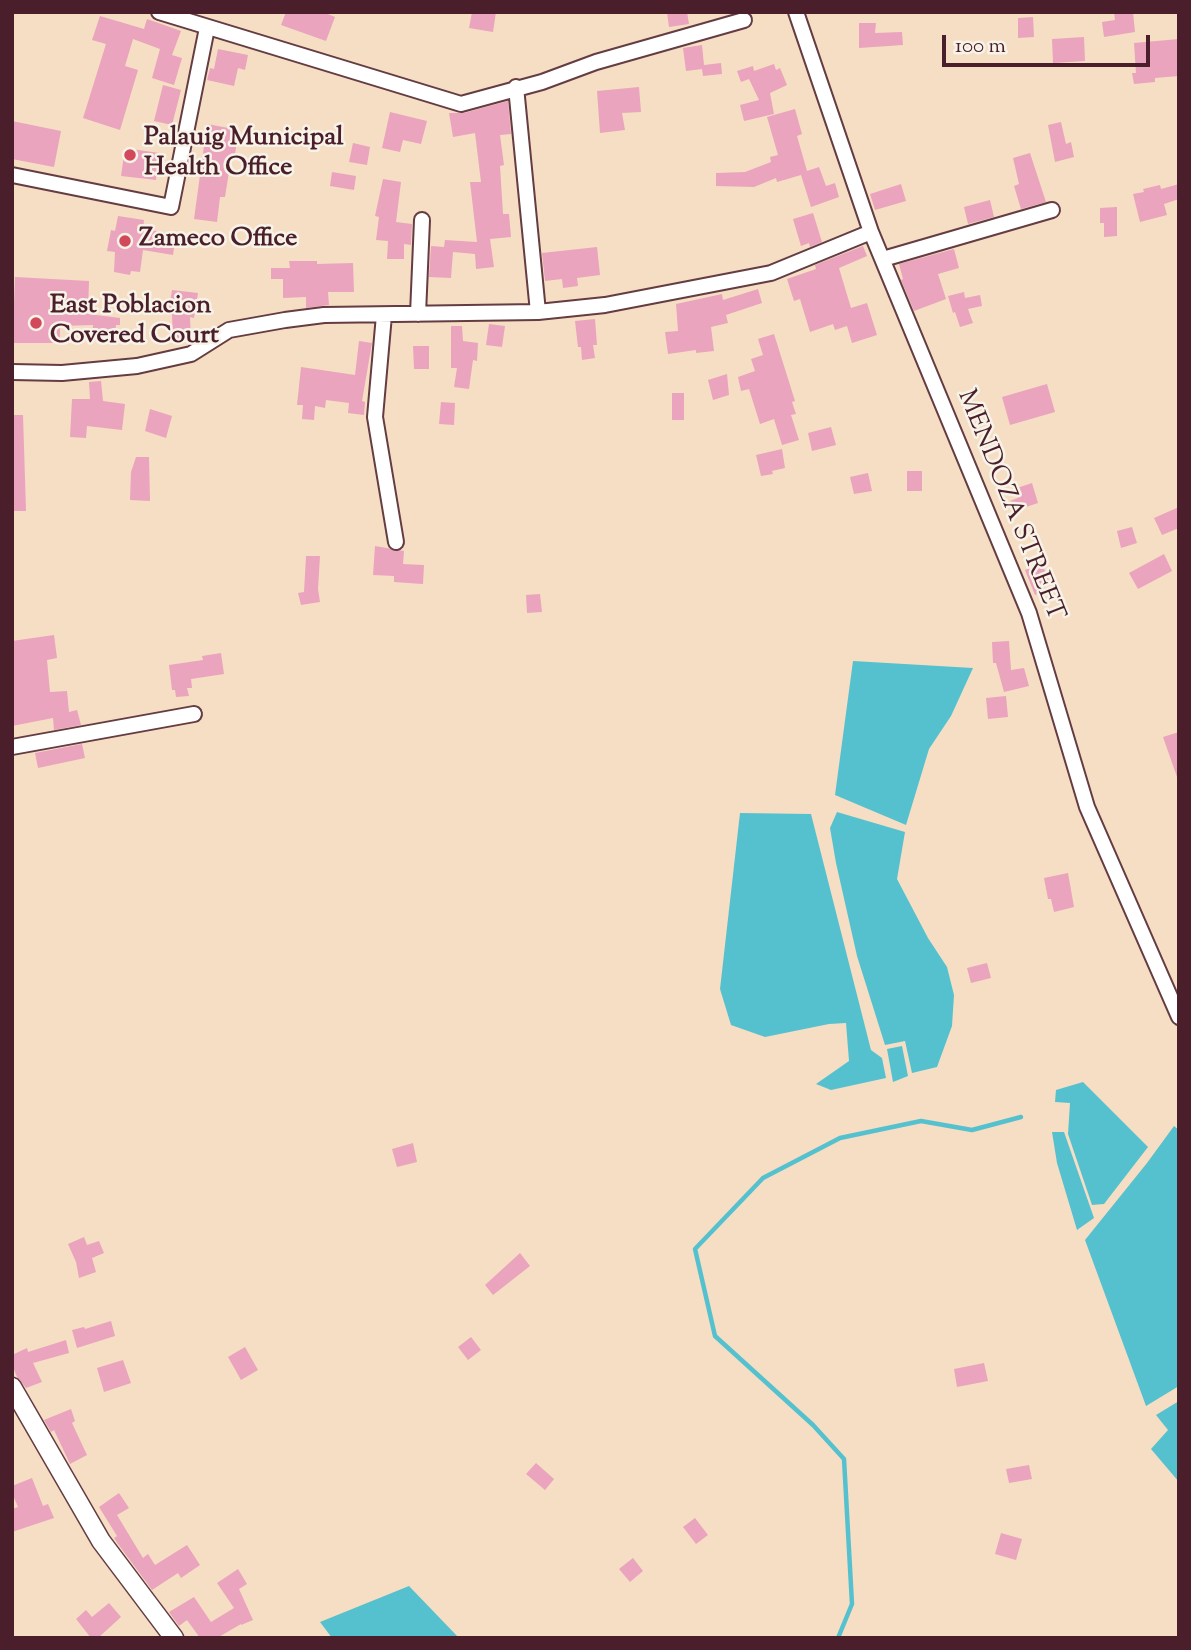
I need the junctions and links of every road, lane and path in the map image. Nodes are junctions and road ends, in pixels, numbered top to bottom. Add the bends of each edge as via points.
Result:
1 (159, 12) edge
2 (796, 12) edge
3 (744, 20) dead end
4 (206, 27) junction
5 (516, 88) junction
6 (12, 175) edge
7 (1052, 209) dead end
8 (422, 220) dead end
9 (871, 232) junction
10 (883, 259) junction
11 (538, 312) junction
12 (384, 314) junction
13 (418, 314) junction
14 (12, 372) edge
15 (396, 542) dead end
16 (194, 715) dead end
17 (12, 747) edge
18 (1179, 1017) edge
19 (12, 1387) edge
20 (174, 1638) edge

1 - 4 street
2 - 9 street, MENDOZA STREET
3 - 5 street
4 - 5 street via 461,104
4 - 6 street via 171,207
5 - 11 street
7 - 10 street
8 - 13 street
9 - 10 street, MENDOZA STREET
9 - 11 street via 771,273 605,305
10 - 18 street, MENDOZA STREET via 1029,613 1087,807
11 - 13 street
12 - 13 street
12 - 14 street via 324,315 229,330 191,354 137,366
12 - 15 street via 375,417
16 - 17 street
19 - 20 street via 101,1541

